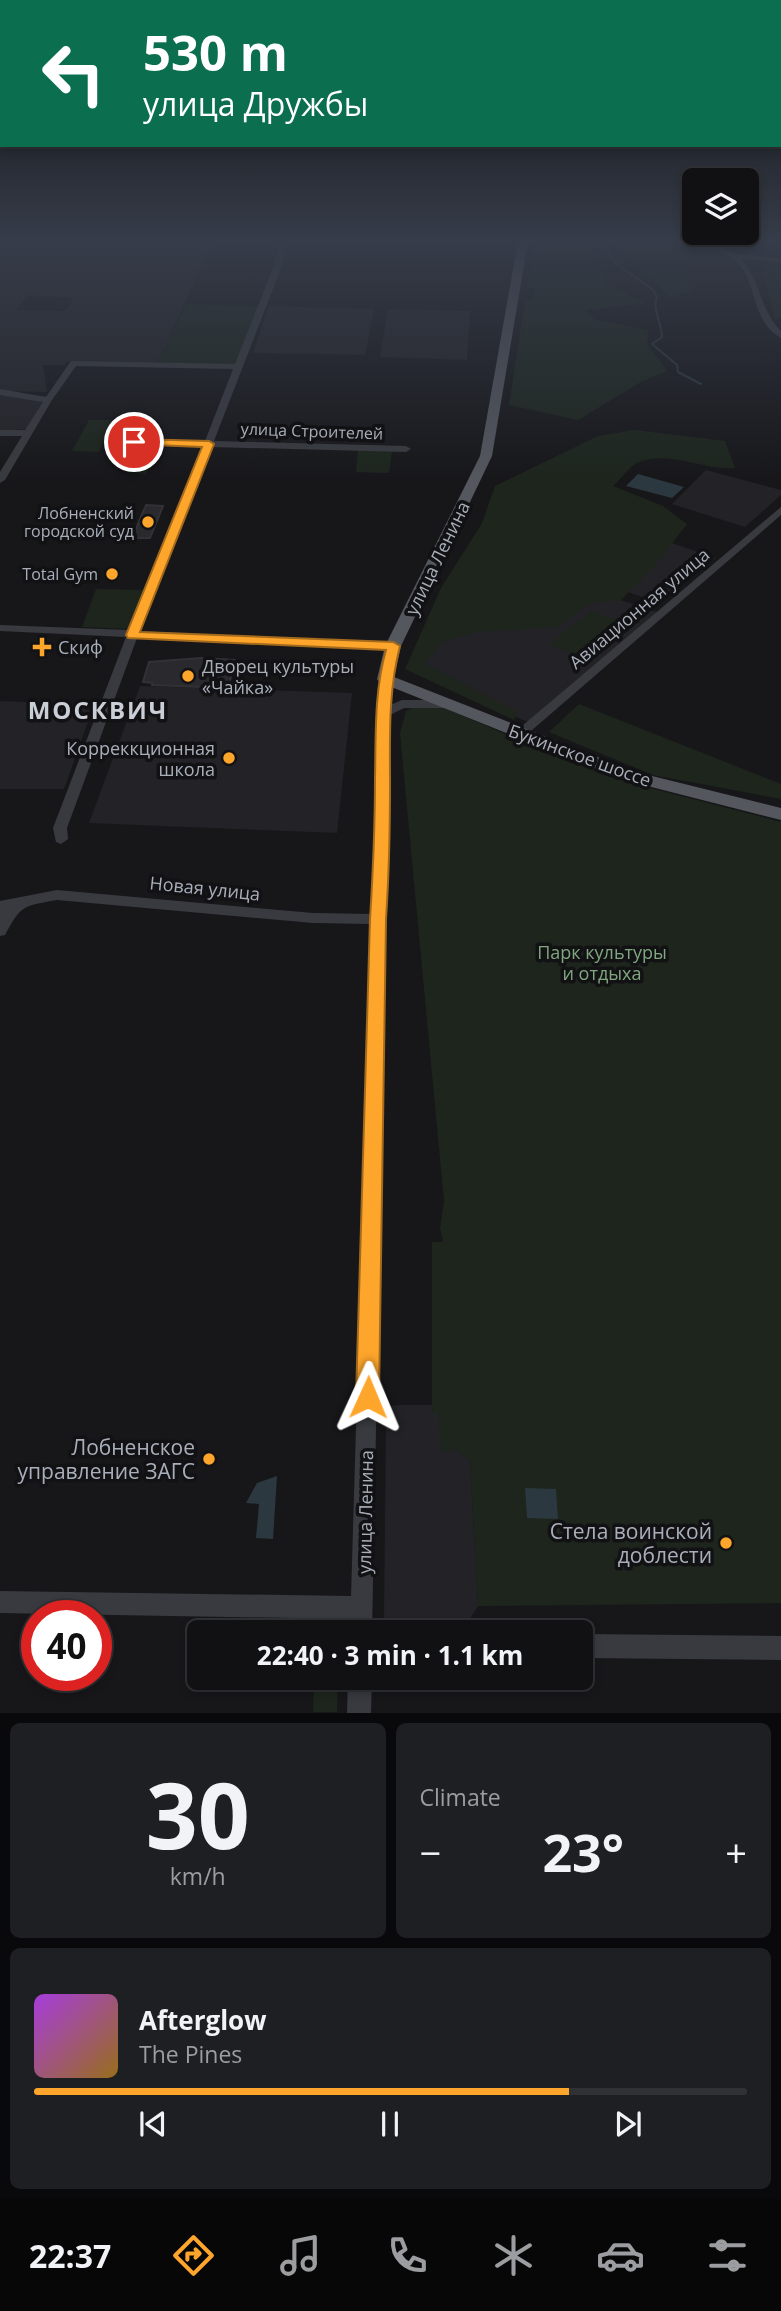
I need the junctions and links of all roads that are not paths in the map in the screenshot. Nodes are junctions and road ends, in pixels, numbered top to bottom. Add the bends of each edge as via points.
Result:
1 (257, 321) edge
2 (509, 321) edge
3 (767, 321) edge
4 (781, 336) edge
5 (239, 367) junction
6 (0, 392) edge
7 (48, 400) junction
8 (0, 433) edge
9 (27, 433) junction
10 (134, 442) dead end
11 (209, 444) junction
12 (406, 449) dead end
13 (0, 480) edge
14 (781, 510) edge
15 (0, 628) edge
16 (132, 635) junction
17 (393, 646) junction
18 (384, 679) junction
19 (446, 704) junction
20 (383, 714) junction
21 (520, 734) junction
22 (781, 814) edge
23 (61, 839) dead end
24 (4, 910) edge
25 (378, 919) junction
26 (0, 931) edge
27 (0, 1602) edge
28 (363, 1608) junction
29 (362, 1620) edge
30 (593, 1646) edge
31 (781, 1648) edge
32 (360, 1690) edge
33 (359, 1713) edge

1 - 5 street
2 - 17 main road, улица Ленина via 486,456
3 - 4 street
5 - 7 street via 74,363
5 - 11 street
6 - 7 street
7 - 9 street
8 - 9 street
9 - 13 street
10 - 11 street, улица Строителей
11 - 12 street, улица Строителей
11 - 16 street
14 - 21 street, Авиационная улица
15 - 16 street
16 - 17 street
16 - 23 street via 65,815
17 - 18 main road, улица Ленина
18 - 19 main road, Букинское шоссе
18 - 20 street, улица Ленина
19 - 20 street via 402,704
19 - 21 main road, Букинское шоссе
20 - 25 street, улица Ленина
21 - 22 main road, Букинское шоссе via 629,776
24 - 25 street, Новая улица via 49,896 79,896 313,918
24 - 26 street
25 - 28 street, улица Ленина
27 - 28 street
28 - 29 street, улица Ленина
30 - 31 street
32 - 33 street

